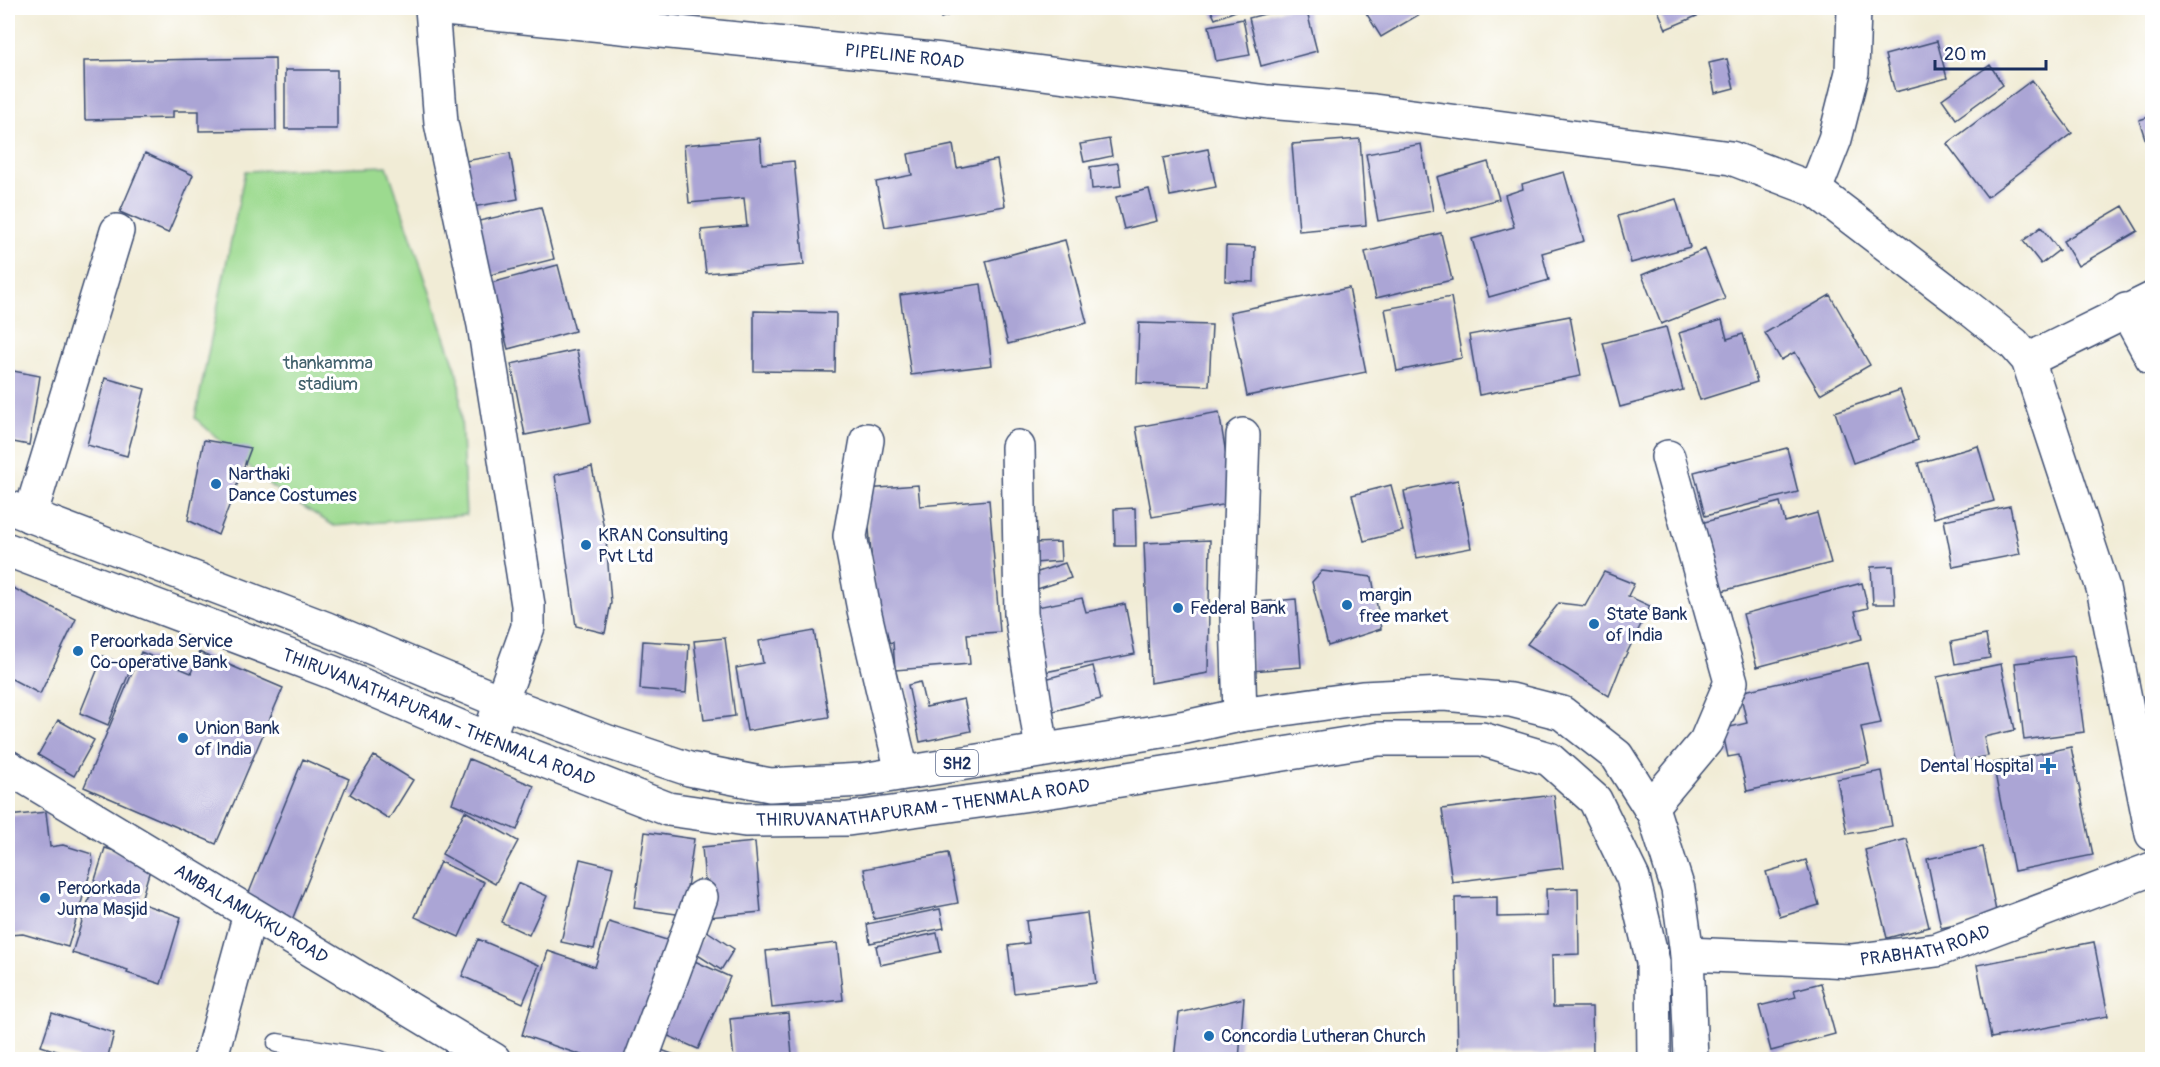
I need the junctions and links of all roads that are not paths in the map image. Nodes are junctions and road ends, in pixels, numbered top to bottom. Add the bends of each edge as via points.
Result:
1 (434, 8) edge
2 (1854, 8) edge
3 (1815, 190) junction
4 (117, 231) dead end
5 (2139, 304) edge
6 (2152, 358) edge
7 (2028, 360) junction
8 (1243, 435) dead end
9 (867, 440) dead end
10 (1018, 447) dead end
11 (1668, 458) dead end
12 (19, 512) edge
13 (8, 550) edge
14 (501, 702) junction
15 (1240, 715) junction
16 (1186, 727) junction
17 (488, 739) junction
18 (1042, 750) junction
19 (8, 767) edge
20 (1193, 769) junction
21 (902, 772) junction
22 (1650, 808) junction
23 (2152, 834) edge
24 (2152, 869) edge
25 (701, 897) dead end
26 (250, 914) junction
27 (1687, 954) junction
28 (277, 1043) dead end
29 (210, 1059) edge
30 (380, 1059) edge
31 (494, 1059) edge
32 (641, 1059) edge
33 (1654, 1059) edge
34 (1690, 1059) edge

1 - 3 street, PIPELINE ROAD via 942,60 1731,158
1 - 14 street via 441,123 484,325 528,605 528,627
2 - 3 street via 1852,72 1835,139
3 - 7 street, PIPELINE ROAD via 1959,300
4 - 12 street
5 - 6 street
5 - 7 street
7 - 23 street via 2103,588
8 - 15 street via 1237,617
9 - 21 street via 850,536
10 - 18 street via 1021,614
11 - 22 street via 1731,682 1706,741
12 - 14 street, SH2 via 327,629
13 - 17 street, THIRUVANATHAPURAM - THENMALA ROAD via 334,673
14 - 17 street
14 - 21 street, SH2 via 689,769 770,785 862,780
15 - 16 street, SH2
15 - 22 street, SH2 via 1362,698 1444,694 1511,700 1562,713 1617,756
16 - 18 street, SH2
16 - 20 street
17 - 20 street, THIRUVANATHAPURAM - THENMALA ROAD via 668,809 745,820 848,819
18 - 21 street, SH2
19 - 26 street, AMBALAMUKKU ROAD
20 - 33 street, THIRUVANATHAPURAM - THENMALA ROAD via 1378,739 1482,739 1549,759 1595,800 1634,878 1653,962
22 - 27 street, SH2 via 1678,889
24 - 27 street, PRABHATH ROAD via 1937,950 1851,961
25 - 32 street
26 - 29 street
26 - 31 street, AMBALAMUKKU ROAD
27 - 34 street, SH2
28 - 30 lane

